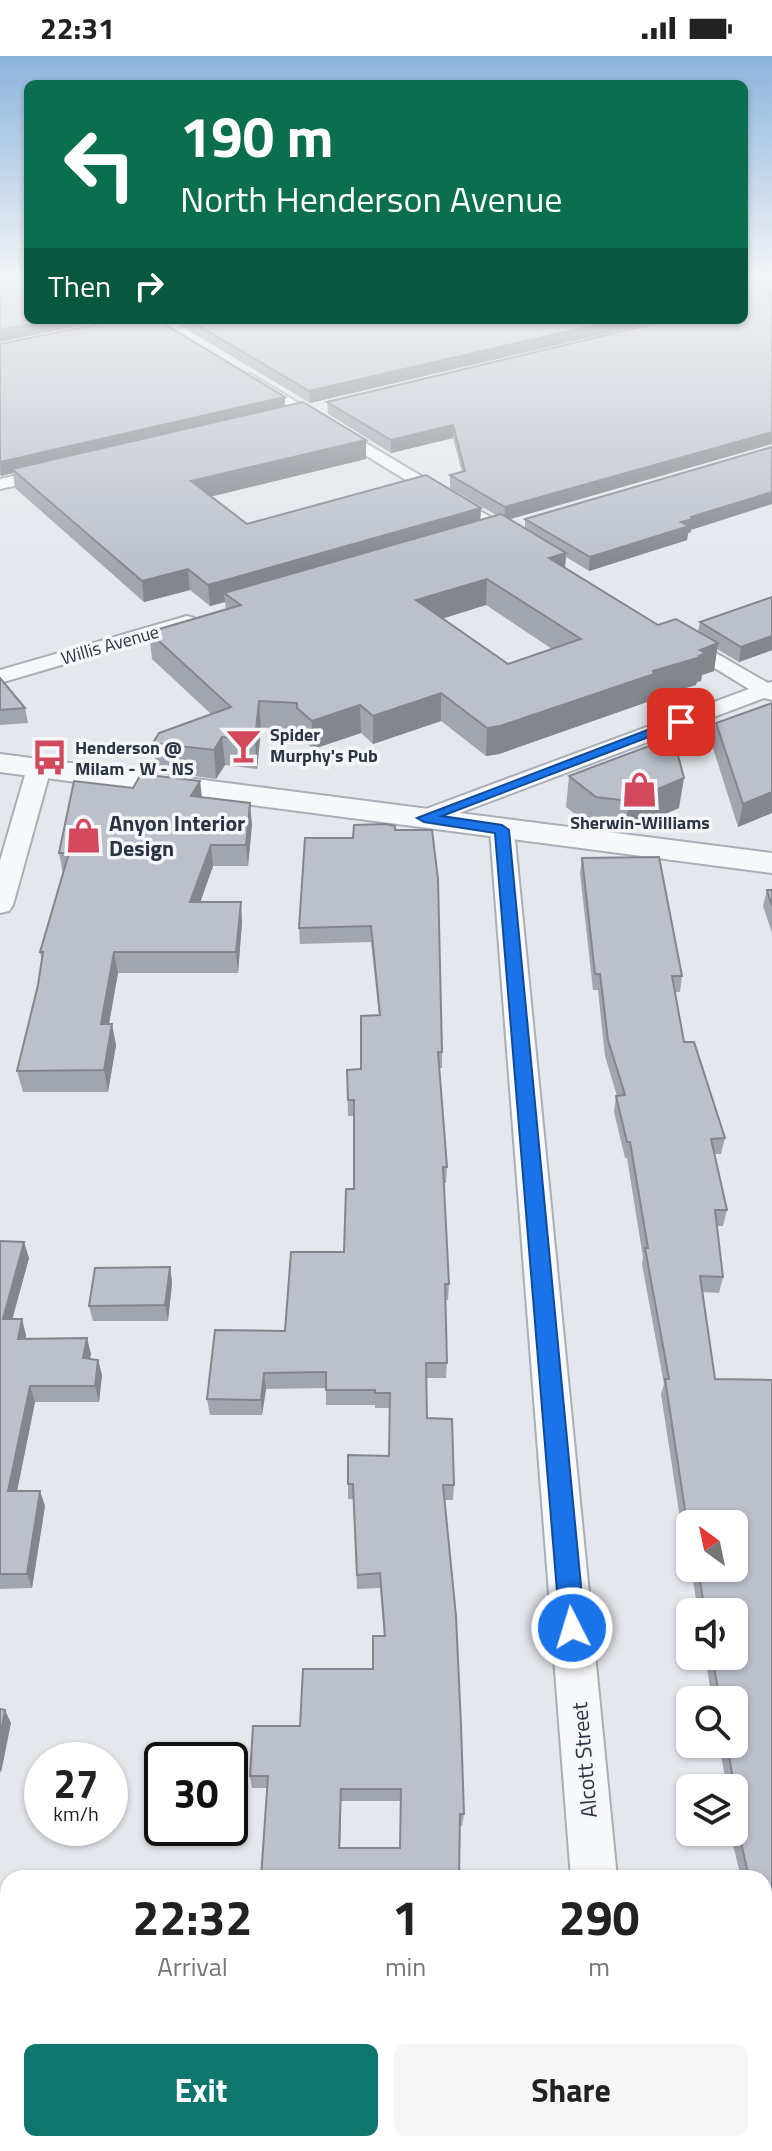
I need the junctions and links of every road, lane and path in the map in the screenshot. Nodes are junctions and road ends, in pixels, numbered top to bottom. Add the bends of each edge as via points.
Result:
1 (242, 374) edge
2 (328, 406) edge
3 (305, 412) junction
4 (283, 417) edge
5 (74, 467) edge
6 (0, 484) edge
7 (530, 522) edge
8 (500, 530) junction
9 (470, 539) edge
10 (538, 553) edge
11 (210, 615) edge
12 (670, 633) edge
13 (0, 677) edge
14 (770, 690) edge
15 (0, 763) edge
16 (39, 768) junction
17 (424, 818) junction
18 (502, 830) junction
19 (772, 863) edge
20 (0, 905) edge
21 (593, 1870) edge

1 - 3 street
2 - 3 street
3 - 4 street
3 - 8 street
5 - 6 street
7 - 8 street
8 - 9 street
8 - 10 street
11 - 13 street, Willis Avenue
12 - 14 street
14 - 17 street
15 - 16 street
16 - 17 street
16 - 20 street
17 - 18 street
18 - 19 street
18 - 21 street, Alcott Street

